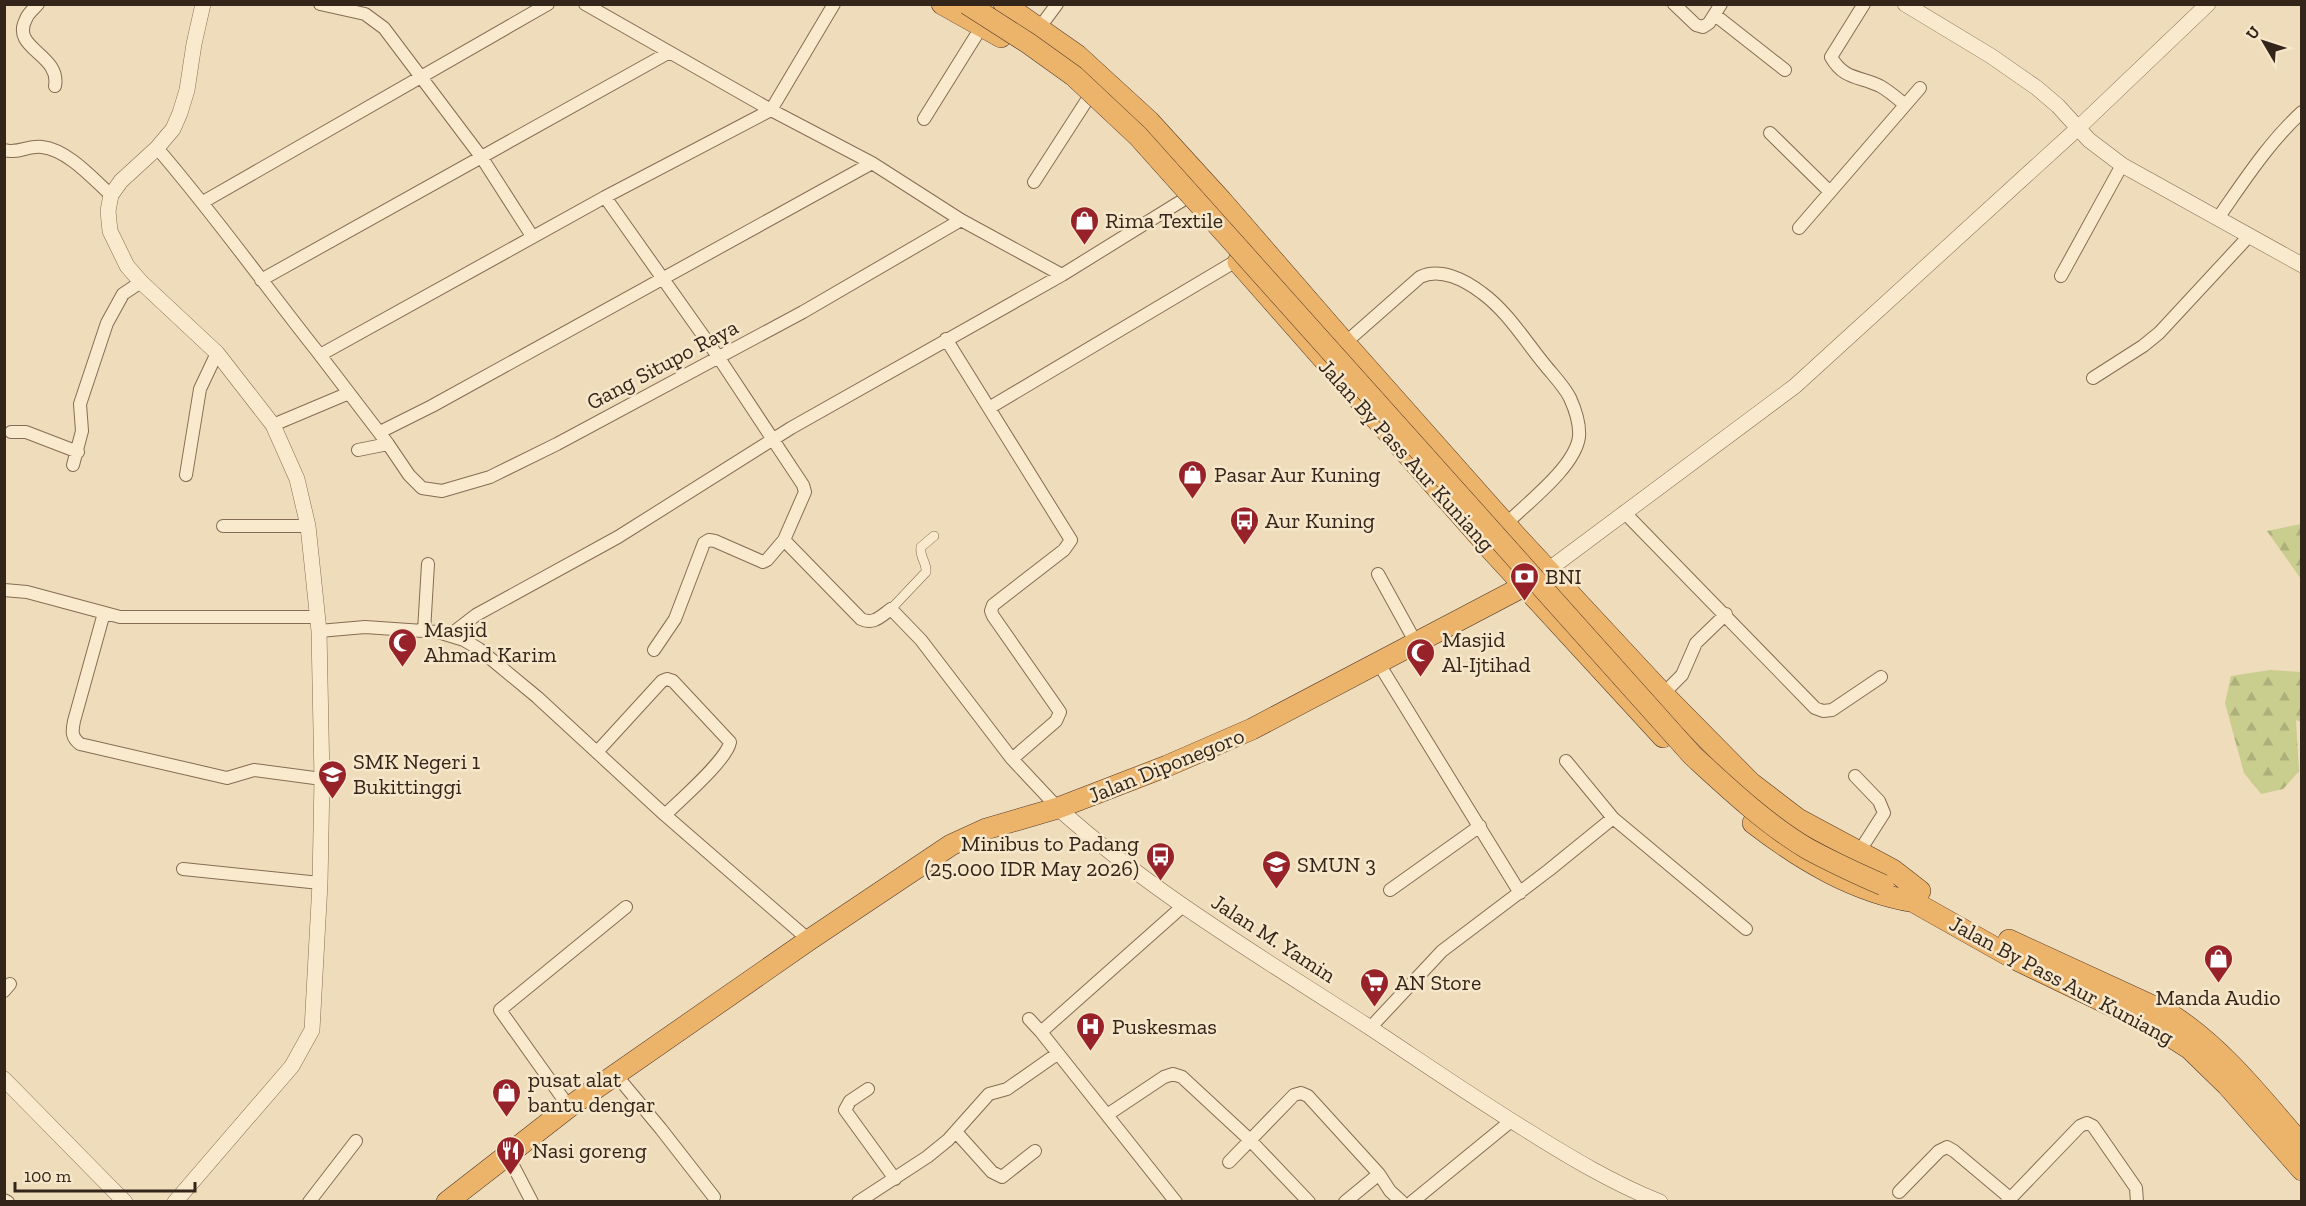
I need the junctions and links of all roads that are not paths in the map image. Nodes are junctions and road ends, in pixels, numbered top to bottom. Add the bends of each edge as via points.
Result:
1 (38, 4) edge
2 (203, 4) edge
3 (320, 4) edge
4 (548, 4) edge
5 (585, 4) edge
6 (834, 4) edge
7 (942, 4) edge
8 (967, 4) edge
9 (985, 4) edge
10 (1004, 4) edge
11 (1057, 4) edge
12 (1674, 4) edge
13 (1863, 4) edge
14 (1905, 4) edge
15 (2208, 4) edge
16 (599, 8) edge
17 (1718, 10) edge
18 (982, 26) junction
19 (1040, 27) junction
20 (668, 53) junction
21 (1785, 70) dead end
22 (421, 76) junction
23 (55, 86) dead end
24 (1920, 88) dead end
25 (1087, 100) junction
26 (1904, 104) junction
27 (771, 110) junction
28 (2301, 112) edge
29 (924, 119) dead end
30 (2077, 129) junction
31 (1770, 133) dead end
32 (157, 148) junction
33 (4, 150) edge
34 (482, 158) junction
35 (872, 163) junction
36 (2122, 165) junction
37 (1034, 182) dead end
38 (1830, 192) junction
39 (111, 195) junction
40 (605, 197) junction
41 (1183, 200) junction
42 (203, 202) junction
43 (2218, 218) junction
44 (961, 220) junction
45 (1799, 228) dead end
46 (2249, 236) junction
47 (532, 237) junction
48 (1236, 261) junction
49 (2301, 265) edge
50 (1062, 275) junction
51 (2061, 276) dead end
52 (662, 279) junction
53 (261, 280) junction
54 (141, 282) junction
55 (946, 339) junction
56 (1345, 343) junction
57 (217, 352) junction
58 (320, 355) junction
59 (719, 358) junction
60 (2093, 378) dead end
61 (349, 393) junction
62 (989, 408) junction
63 (273, 424) junction
64 (11, 432) dead end
65 (380, 432) junction
66 (774, 439) junction
67 (1434, 442) junction
68 (388, 444) junction
69 (358, 450) dead end
70 (78, 452) junction
71 (1413, 460) junction
72 (73, 465) dead end
73 (186, 475) dead end
74 (1624, 512) junction
75 (1506, 524) junction
76 (223, 526) dead end
77 (308, 526) junction
78 (934, 536) dead end
79 (784, 540) junction
80 (428, 564) dead end
81 (1548, 570) junction
82 (1378, 574) dead end
83 (1524, 586) junction
84 (4, 590) edge
85 (891, 609) junction
86 (104, 613) junction
87 (1726, 614) junction
88 (318, 624) junction
89 (424, 631) junction
90 (450, 634) junction
91 (1416, 643) junction
92 (654, 650) dead end
93 (1379, 664) junction
94 (1881, 677) dead end
95 (1663, 694) junction
96 (597, 752) junction
97 (1012, 759) junction
98 (1566, 761) dead end
99 (1855, 776) dead end
100 (322, 779) junction
101 (1058, 808) junction
102 (665, 815) junction
103 (1613, 818) junction
104 (1480, 826) junction
105 (1859, 852) junction
106 (183, 869) dead end
107 (1886, 881) junction
108 (320, 883) junction
109 (1390, 890) dead end
110 (1520, 893) junction
111 (1918, 897) junction
112 (626, 906) dead end
113 (1183, 906) junction
114 (1746, 929) dead end
115 (809, 940) junction
116 (2018, 952) junction
117 (1029, 1018) dead end
118 (1370, 1028) junction
119 (1041, 1032) junction
120 (1057, 1054) junction
121 (616, 1075) junction
122 (4, 1079) edge
123 (868, 1089) dead end
124 (569, 1107) junction
125 (1107, 1115) junction
126 (1511, 1121) junction
127 (956, 1132) junction
128 (1250, 1140) junction
129 (356, 1142) dead end
130 (2301, 1144) edge
131 (1035, 1151) dead end
132 (507, 1154) junction
133 (1229, 1162) dead end
134 (2301, 1170) edge
135 (1379, 1174) junction
136 (895, 1179) junction
137 (1899, 1192) dead end
138 (714, 1197) dead end
139 (2008, 1200) edge
140 (124, 1202) edge
141 (176, 1202) edge
142 (309, 1202) edge
143 (447, 1202) edge
144 (532, 1202) edge
145 (858, 1202) edge
146 (1176, 1202) edge
147 (1309, 1202) edge
148 (1345, 1202) edge
149 (1401, 1202) edge
150 (1412, 1202) edge
151 (1660, 1202) edge
152 (2136, 1202) edge

1 - 23 street via 25,20 24,31 33,50 53,67 57,76
2 - 32 street via 180,113
3 - 22 street via 365,14 376,21
4 - 22 street
5 - 16 street
6 - 27 street
7 - 18 highway, Jalan By Pass Aur Kuniang
8 - 107 highway, Jalan By Pass Aur Kuniang, bridge via 1074,76 1138,136 1693,756 1780,830 1808,848
9 - 107 highway, Jalan By Pass Aur Kuniang via 1075,67 1173,160 1324,333 1700,748 1764,808 1812,841
10 - 19 highway, Jalan By Pass Aur Kuniang
11 - 19 street
12 - 17 street via 1703,27
13 - 26 street via 1831,57 1848,75 1883,87
14 - 30 street via 2037,88
15 - 30 street
16 - 20 street
17 - 21 street
18 - 25 highway, Jalan By Pass Aur Kuniang
18 - 29 street
19 - 56 highway, Jalan By Pass Aur Kuniang via 1149,121
20 - 27 street
20 - 34 street
22 - 34 street
22 - 42 street
24 - 26 street
25 - 37 street
25 - 41 highway, Jalan By Pass Aur Kuniang
26 - 38 street
27 - 35 street
27 - 40 street
28 - 43 street via 2248,174
30 - 36 street
30 - 74 street via 1795,386
31 - 38 street
32 - 39 street
32 - 42 street, Gang Situpo Raya
33 - 39 street via 44,147 71,160
34 - 47 street
34 - 53 street
35 - 44 street
35 - 52 street
36 - 43 street
36 - 51 street
38 - 45 street
39 - 54 street via 110,231 127,266
40 - 47 street
40 - 52 street
41 - 48 highway, Jalan By Pass Aur Kuniang
41 - 50 street
42 - 53 street, Gang Situpo Raya
43 - 46 street
44 - 50 street
44 - 59 street, Gang Situpo Raya
46 - 49 street
46 - 60 street via 2159,333
47 - 58 street
48 - 62 street
48 - 71 highway, Jalan By Pass Aur Kuniang
50 - 55 street
52 - 59 street
52 - 65 street
53 - 58 street, Gang Situpo Raya
54 - 57 street
54 - 70 street via 123,294 107,323 80,404 82,431
55 - 62 street
55 - 66 street
56 - 67 highway, Jalan By Pass Aur Kuniang
56 - 75 street via 1430,272 1473,286 1497,306 1569,396 1579,437 1563,468
57 - 63 street
57 - 73 street via 200,389
58 - 61 street, Gang Situpo Raya
59 - 66 street
59 - 68 street, Gang Situpo Raya via 490,477 442,491 422,488
61 - 63 street
61 - 65 street, Gang Situpo Raya
62 - 97 street via 1071,540 1064,550 993,605 991,611 1060,712 1050,727
63 - 77 street via 297,479
64 - 70 street via 26,432
65 - 68 street, Gang Situpo Raya
66 - 79 street via 805,492
66 - 90 street via 618,537
67 - 71 highway
67 - 75 highway, Jalan By Pass Aur Kuniang
68 - 69 street
70 - 72 street
71 - 83 highway, Jalan By Pass Aur Kuniang
74 - 81 street
74 - 87 street
75 - 81 highway, Jalan By Pass Aur Kuniang
76 - 77 street
77 - 88 street
78 - 85 street via 921,547 926,572
79 - 85 street via 861,618 874,621
79 - 92 street via 763,562 715,541 704,543 675,619
80 - 89 street
81 - 95 highway, Jalan By Pass Aur Kuniang
82 - 91 street
83 - 91 highway, Jalan Diponegoro
83 - 111 highway, Jalan By Pass Aur Kuniang via 1675,750 1776,841 1840,879 1882,895
84 - 86 street via 27,592
85 - 97 street via 921,640
86 - 88 street via 132,618 188,616
86 - 100 street via 72,732 74,740 227,778 254,770
87 - 94 street via 1823,711 1832,710
87 - 95 street via 1696,643 1683,675
88 - 89 street
88 - 100 street
89 - 90 street
90 - 96 street via 479,650
91 - 93 highway, Jalan Diponegoro
93 - 101 highway, Jalan Diponegoro via 1252,729
93 - 104 street
95 - 105 highway, Jalan By Pass Aur Kuniang via 1770,800
96 - 102 street
96 - 102 street via 662,681 673,681 730,742 729,749
97 - 101 street
98 - 103 street
99 - 105 street via 1879,801 1884,813
100 - 108 street
101 - 113 street, Jalan M. Yamin
101 - 115 highway, Jalan Diponegoro via 986,829 951,845
102 - 115 street
103 - 110 street
103 - 114 street
104 - 109 street
104 - 110 street
105 - 111 highway, Jalan By Pass Aur Kuniang via 1893,870
106 - 108 street
107 - 111 highway, Jalan By Pass Aur Kuniang
108 - 141 street via 312,1030 292,1066
110 - 118 street via 1442,951
111 - 116 highway, Jalan By Pass Aur Kuniang
112 - 124 street via 500,1010
113 - 118 street, Jalan M. Yamin
113 - 119 street
115 - 121 highway, Jalan Diponegoro
116 - 130 highway, Jalan By Pass Aur Kuniang via 2097,979 2186,1024 2218,1051
116 - 134 highway, Jalan By Pass Aur Kuniang via 2190,1049
117 - 119 street
118 - 126 street, Jalan M. Yamin
119 - 120 street
120 - 125 street
120 - 127 street via 1007,1089 989,1094
121 - 124 highway, Jalan Diponegoro
121 - 138 street
122 - 140 street
123 - 136 street via 850,1101 845,1110
124 - 132 highway, Jalan Diponegoro
125 - 128 street via 1173,1074 1182,1077
125 - 146 street
126 - 150 street
126 - 151 street, Jalan M. Yamin via 1607,1179
127 - 131 street via 1002,1177
127 - 136 street
128 - 133 street
128 - 135 street via 1294,1095 1301,1093
128 - 147 street
129 - 142 street
132 - 143 highway, Jalan Diponegoro
132 - 144 street
135 - 148 street
135 - 149 street
136 - 145 street
137 - 139 street via 1947,1147
139 - 152 street via 2087,1123 2136,1188

